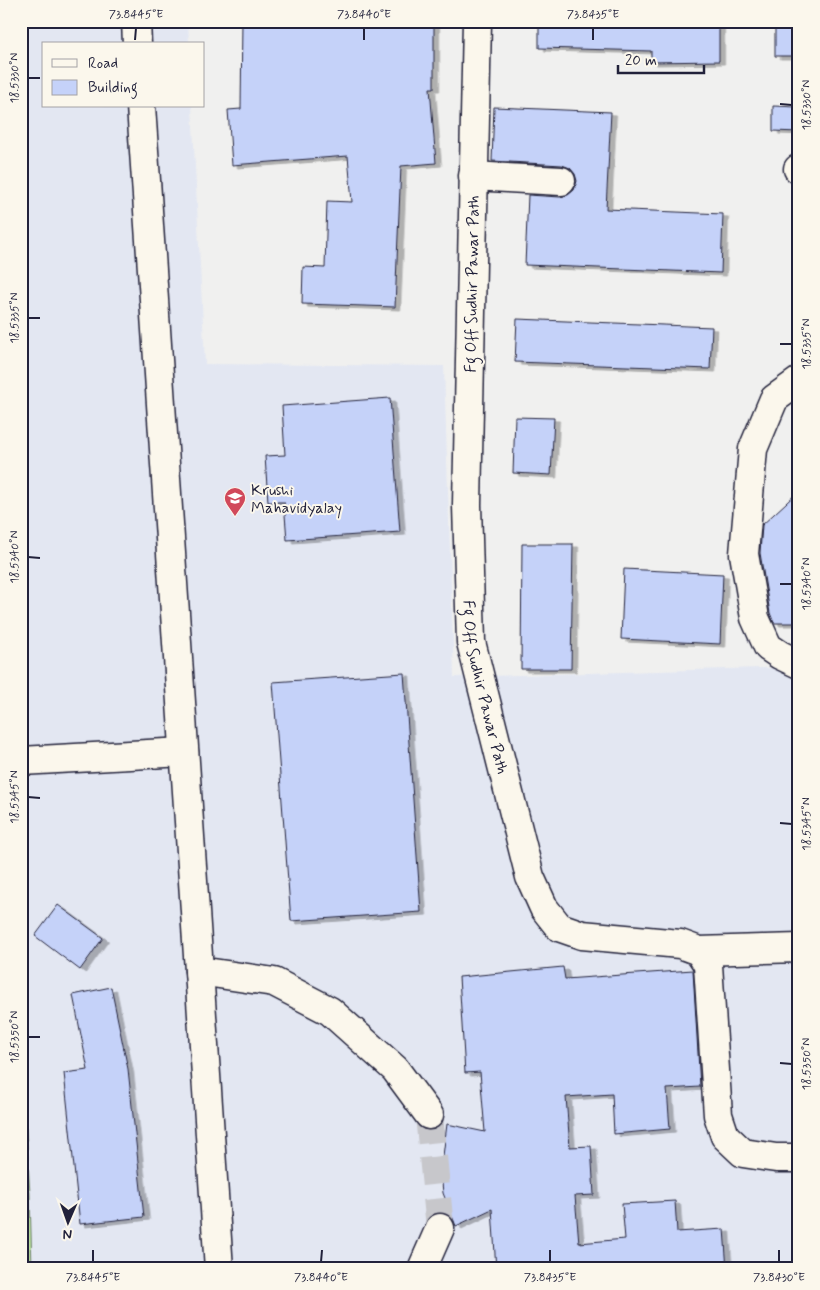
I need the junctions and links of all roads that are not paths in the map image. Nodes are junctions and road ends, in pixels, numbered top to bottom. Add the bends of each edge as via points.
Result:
1 (136, 21) edge
2 (476, 21) edge
3 (137, 42) edge
4 (142, 108) edge
5 (474, 176) junction
6 (561, 181) dead end
7 (799, 381) edge
8 (799, 664) edge
9 (184, 752) junction
10 (21, 761) edge
11 (799, 948) edge
12 (699, 950) junction
13 (199, 971) junction
14 (429, 1115) tunnel mouth
15 (799, 1158) edge
16 (440, 1228) tunnel mouth
17 (219, 1269) edge
18 (422, 1269) edge

1 - 3 street
2 - 5 street, Fg Off Sudhir Pawar Path
4 - 9 street
5 - 6 street
5 - 12 street, Fg Off Sudhir Pawar Path via 467,505 471,642 530,877 544,908 559,927 582,935 680,944
7 - 8 street via 774,399 752,449 744,554 755,618 768,646
9 - 10 street
9 - 13 street
11 - 12 street, Fg Off Sudhir Pawar Path
12 - 15 street via 708,965 718,1115 725,1136 743,1153
13 - 14 street via 274,982 330,1010 395,1069
13 - 17 street
16 - 18 street

